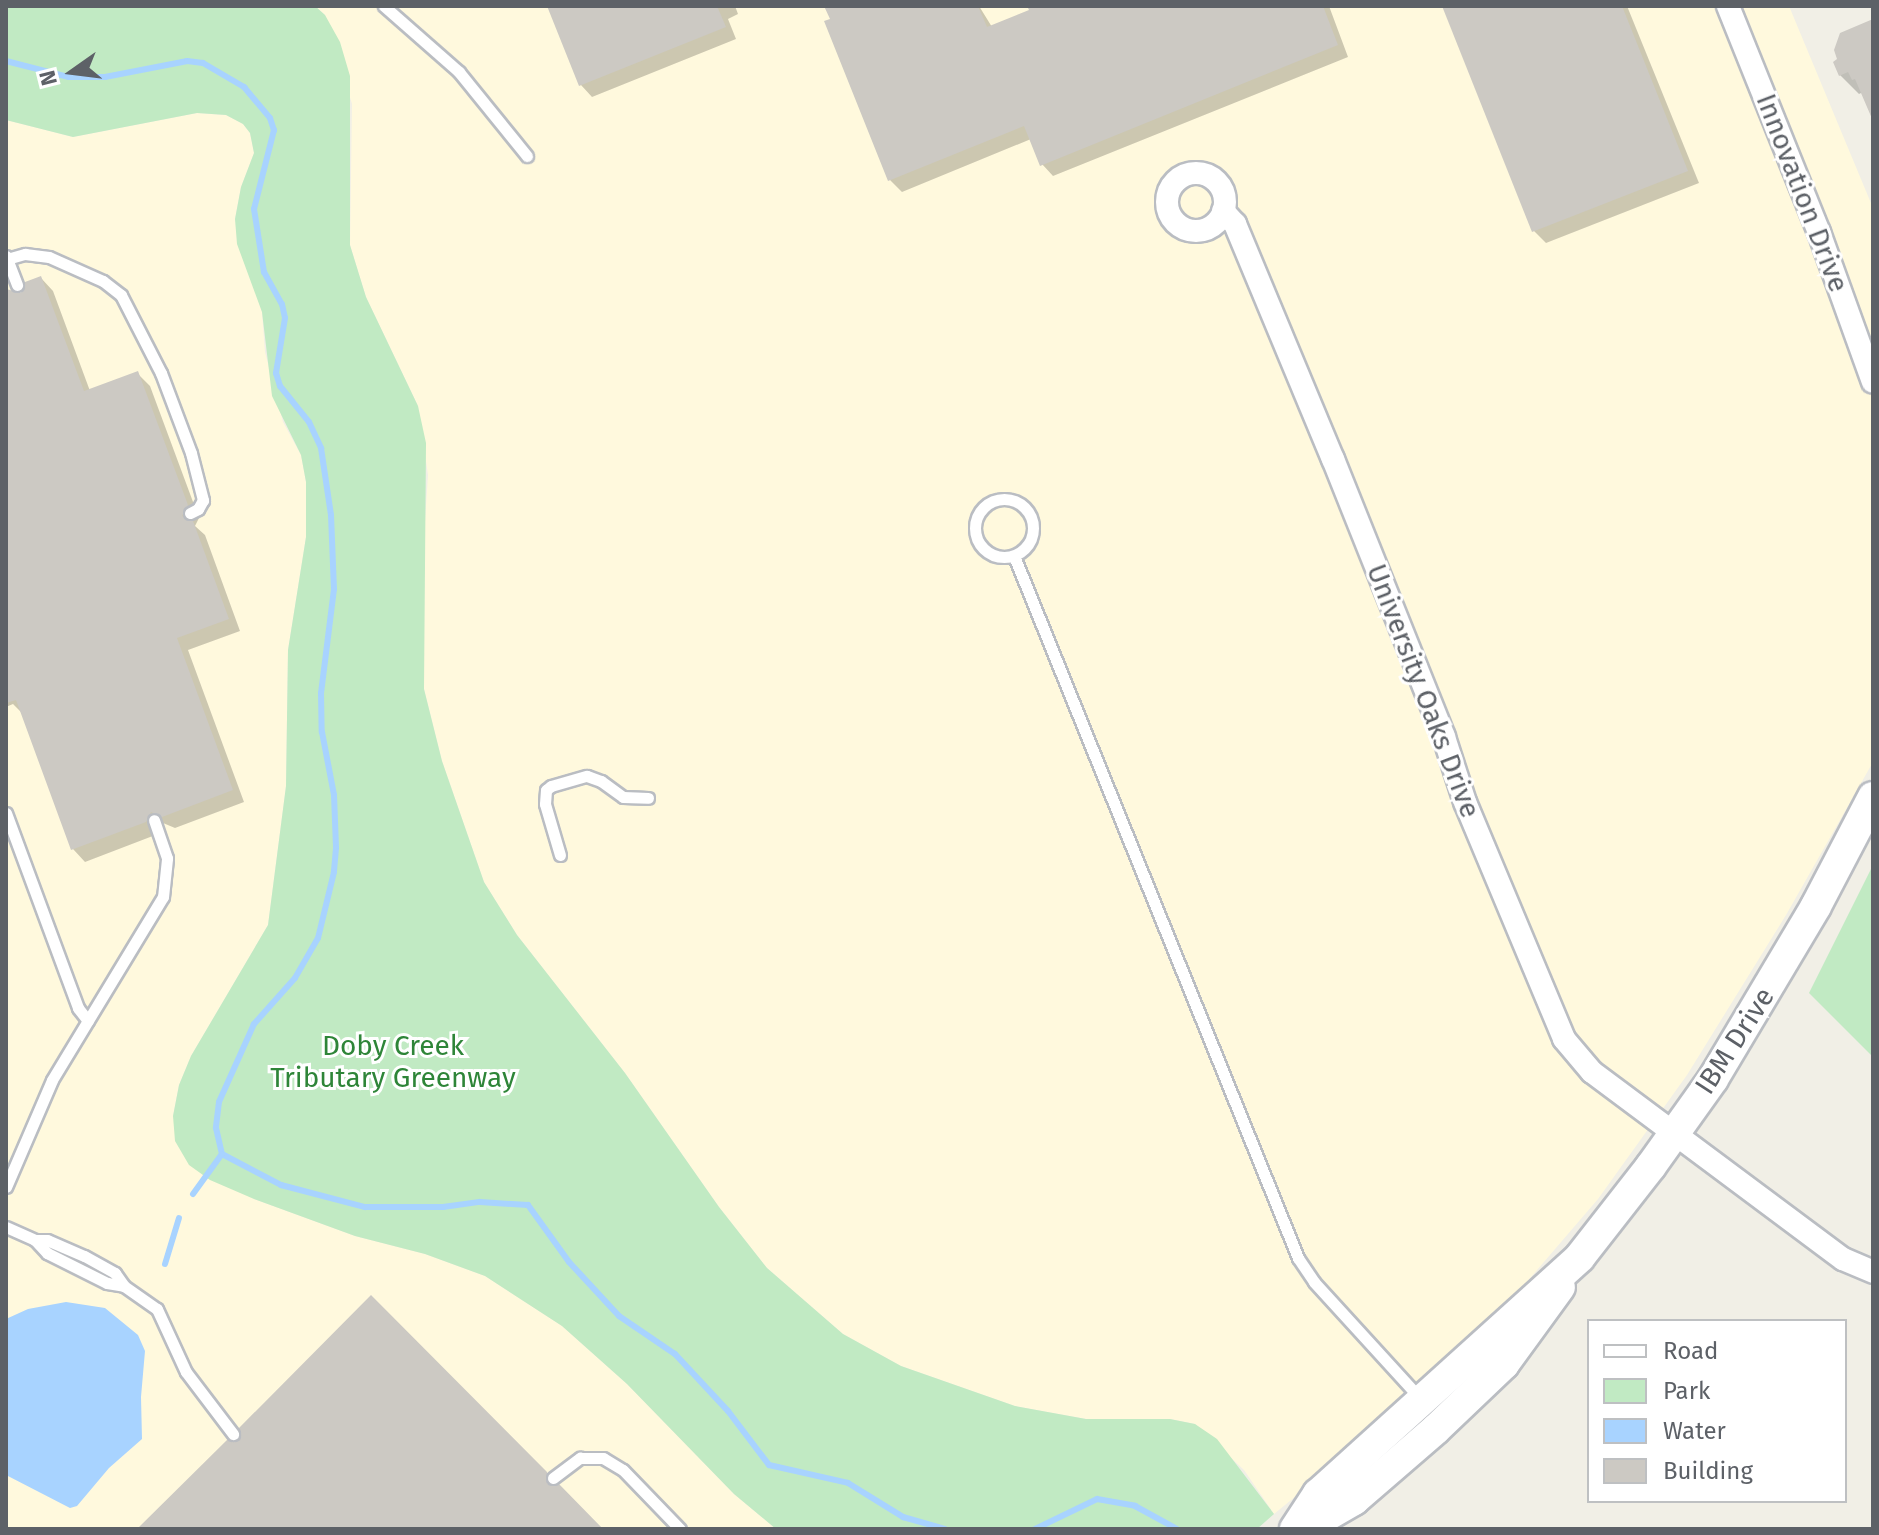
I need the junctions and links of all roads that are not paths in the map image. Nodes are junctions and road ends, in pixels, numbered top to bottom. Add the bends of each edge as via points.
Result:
1 (384, 6) edge
2 (1728, 6) edge
3 (527, 156) dead end
4 (1223, 211) dead end
5 (7, 258) edge
6 (17, 285) dead end
7 (1873, 382) edge
8 (190, 513) dead end
9 (1014, 556) junction
10 (1873, 797) edge
11 (648, 798) dead end
12 (6, 813) edge
13 (154, 820) dead end
14 (560, 855) dead end
15 (88, 1021) junction
16 (1674, 1132) junction
17 (12, 1161) edge
18 (6, 1187) edge
19 (6, 1227) edge
20 (1571, 1268) junction
21 (1873, 1272) edge
22 (1423, 1402) junction
23 (233, 1434) dead end
24 (553, 1478) dead end
25 (680, 1529) edge
26 (1296, 1529) edge

1 - 3 lane via 459,72
2 - 7 street, Innovation Drive
4 - 16 street, University Oaks Drive via 1235,224 1333,459 1557,1027 1582,1063
5 - 6 lane
5 - 8 lane via 49,257 121,295 184,429 203,500
9 - 9 lane via 1033,536 1032,518 1019,503 1000,499 977,517 976,537 987,552
9 - 22 lane via 1298,1258
10 - 16 street, IBM Drive via 1762,1001
11 - 14 lane via 623,797 587,776 551,786 545,804
12 - 15 lane via 78,1008
13 - 15 lane via 167,858 163,897
15 - 17 lane
16 - 20 street, IBM Drive
16 - 21 street, University Oaks Drive via 1843,1259
17 - 18 lane
19 - 23 lane via 35,1240 47,1253 124,1286 157,1309 186,1372
20 - 22 street, IBM Drive
20 - 26 street, IBM Drive via 1535,1325 1484,1384 1354,1500
22 - 26 street, IBM Drive via 1318,1494
24 - 25 lane via 580,1458 603,1458 623,1470

